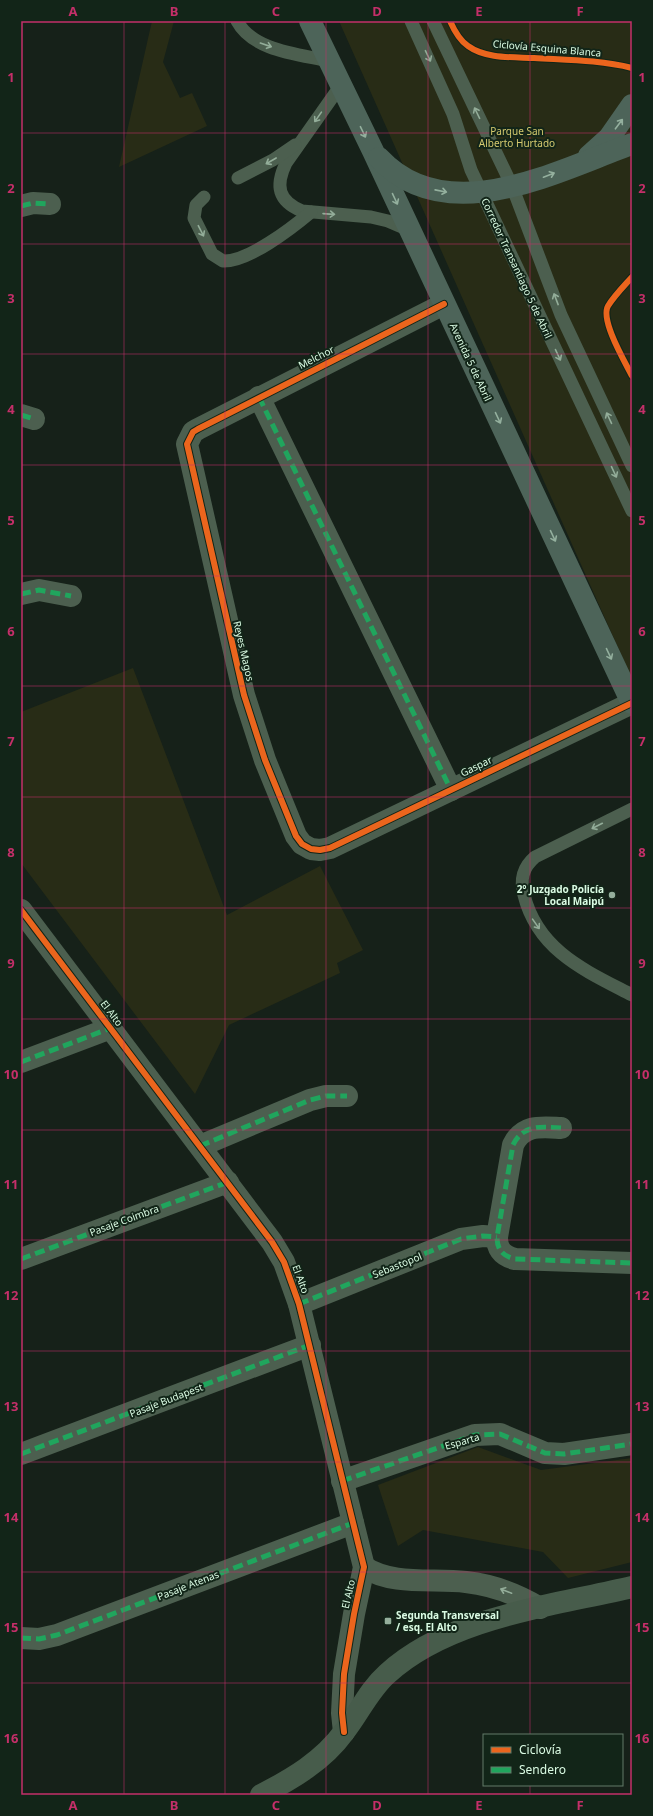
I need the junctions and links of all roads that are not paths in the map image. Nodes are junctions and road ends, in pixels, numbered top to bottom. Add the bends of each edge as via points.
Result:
1 (237, 21) edge
2 (310, 21) edge
3 (412, 21) edge
4 (433, 21) edge
5 (329, 60) junction
6 (341, 85) junction
7 (632, 104) edge
8 (301, 140) junction
9 (632, 144) edge
10 (373, 151) junction
11 (584, 161) junction
12 (238, 178) dead end
13 (512, 186) junction
14 (482, 193) junction
15 (204, 197) dead end
16 (50, 204) dead end
17 (21, 206) edge
18 (311, 212) junction
19 (409, 230) junction
20 (444, 304) junction
21 (259, 396) junction
22 (198, 429) joint
23 (632, 466) edge
24 (632, 511) edge
25 (21, 594) edge
26 (71, 596) dead end
27 (632, 703) edge
28 (451, 790) junction
29 (632, 809) edge
30 (330, 848) joint
31 (21, 910) edge
32 (632, 995) edge
33 (111, 1028) junction
34 (21, 1062) edge
35 (347, 1096) dead end
36 (561, 1128) dead end
37 (200, 1146) junction
38 (228, 1182) junction
39 (497, 1237) junction
40 (21, 1259) edge
41 (632, 1263) edge
42 (299, 1304) junction
43 (310, 1345) junction
44 (632, 1444) edge
45 (21, 1454) edge
46 (342, 1481) junction
47 (352, 1523) junction
48 (364, 1567) junction
49 (632, 1588) edge
50 (540, 1608) junction
51 (21, 1638) edge
52 (344, 1732) junction
53 (261, 1795) edge

1 -> 5 lane via 240,28 256,41 287,52
2 - 5 main road, Avenida 5 de Abril
3 -> 14 lane, Corredor Transantiago 5 de Abril via 453,114 471,170
13 -> 4 lane, Corredor Transantiago 5 de Abril
5 - 6 main road, Avenida 5 de Abril
6 -> 8 lane
6 -> 10 main road, Avenida 5 de Abril
11 -> 7 main road via 609,138
8 -> 12 lane via 273,160
8 - 18 lane via 282,171 280,187 283,198 294,208
9 - 11 main road
10 -> 14 main road via 399,175 415,183 450,193
10 -> 19 main road, Avenida 5 de Abril
13 -> 11 main road via 545,177
13 - 14 main road
23 -> 13 lane, Corredor Transantiago 5 de Abril via 561,315
14 -> 24 lane, Corredor Transantiago 5 de Abril
15 -> 18 lane via 196,205 194,218 212,254 223,261 235,260 278,238
16 - 17 street via 33,203
18 -> 19 lane via 371,217
19 - 20 main road, Avenida 5 de Abril
20 - 21 street, Melchor
20 -> 27 main road, Avenida 5 de Abril
21 - 22 street, Melchor
21 - 28 street
22 - 30 street, Reyes Magos via 189,438 188,450 246,702 275,788 296,836 310,849
25 - 26 street via 39,590
27 - 28 street, Gaspar
28 - 30 street, Gaspar
29 -> 32 lane via 535,857 528,863 522,878 522,887 532,918 554,947 578,966
31 - 33 street, El Alto
33 - 34 street
33 - 37 street, El Alto
35 - 37 street via 326,1096 310,1100
36 - 39 street via 529,1128 516,1139
37 - 38 street, El Alto
38 - 40 street, Pasaje Coimbra
38 - 42 street, El Alto via 284,1262
39 - 41 street via 497,1245 501,1252 515,1259
39 - 42 street, Sebastopol via 461,1239
42 - 43 street, El Alto
43 - 45 street, Pasaje Budapest
43 - 46 street, El Alto
44 - 46 street, Esparta via 564,1454 545,1453 500,1434 476,1435
46 - 47 street, El Alto
47 - 48 street, El Alto
47 - 51 street, Pasaje Atenas via 57,1635
50 -> 48 street via 520,1596 495,1587 466,1582 389,1577 375,1574
48 - 52 street, El Alto via 344,1674
49 - 50 main road
50 - 52 main road via 488,1621 424,1646 386,1675 370,1693
52 - 53 main road via 314,1764

